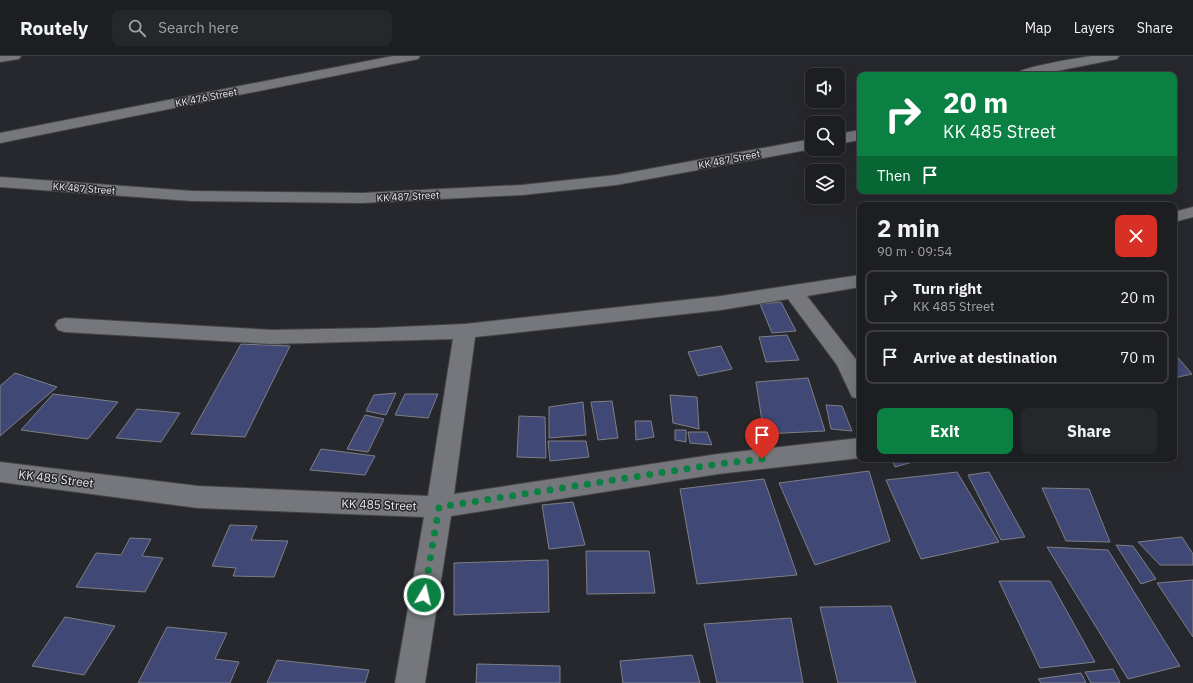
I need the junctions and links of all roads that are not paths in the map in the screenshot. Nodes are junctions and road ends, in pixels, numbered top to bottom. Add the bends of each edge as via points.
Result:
1 (14, 56) edge
2 (1112, 56) edge
3 (405, 57) edge
4 (0, 58) edge
5 (1035, 72) edge
6 (857, 136) edge
7 (0, 138) edge
8 (845, 138) edge
9 (805, 145) edge
10 (0, 182) edge
11 (1193, 212) edge
12 (1177, 216) edge
13 (857, 281) edge
14 (792, 291) junction
15 (65, 325) dead end
16 (465, 331) junction
17 (857, 384) edge
18 (855, 449) edge
19 (0, 472) edge
20 (439, 507) junction
21 (410, 683) edge

1 - 4 street
2 - 5 street
3 - 7 street, KK 476 Street
6 - 8 street
9 - 10 street, KK 487 Street via 616,180 522,190 362,198 192,196
11 - 12 street
13 - 14 street
14 - 16 street via 720,302
14 - 17 street via 847,362
15 - 16 street via 272,337 376,336
16 - 20 street
18 - 20 street, KK 485 Street via 718,464
19 - 20 street, KK 485 Street via 198,497
20 - 21 street

